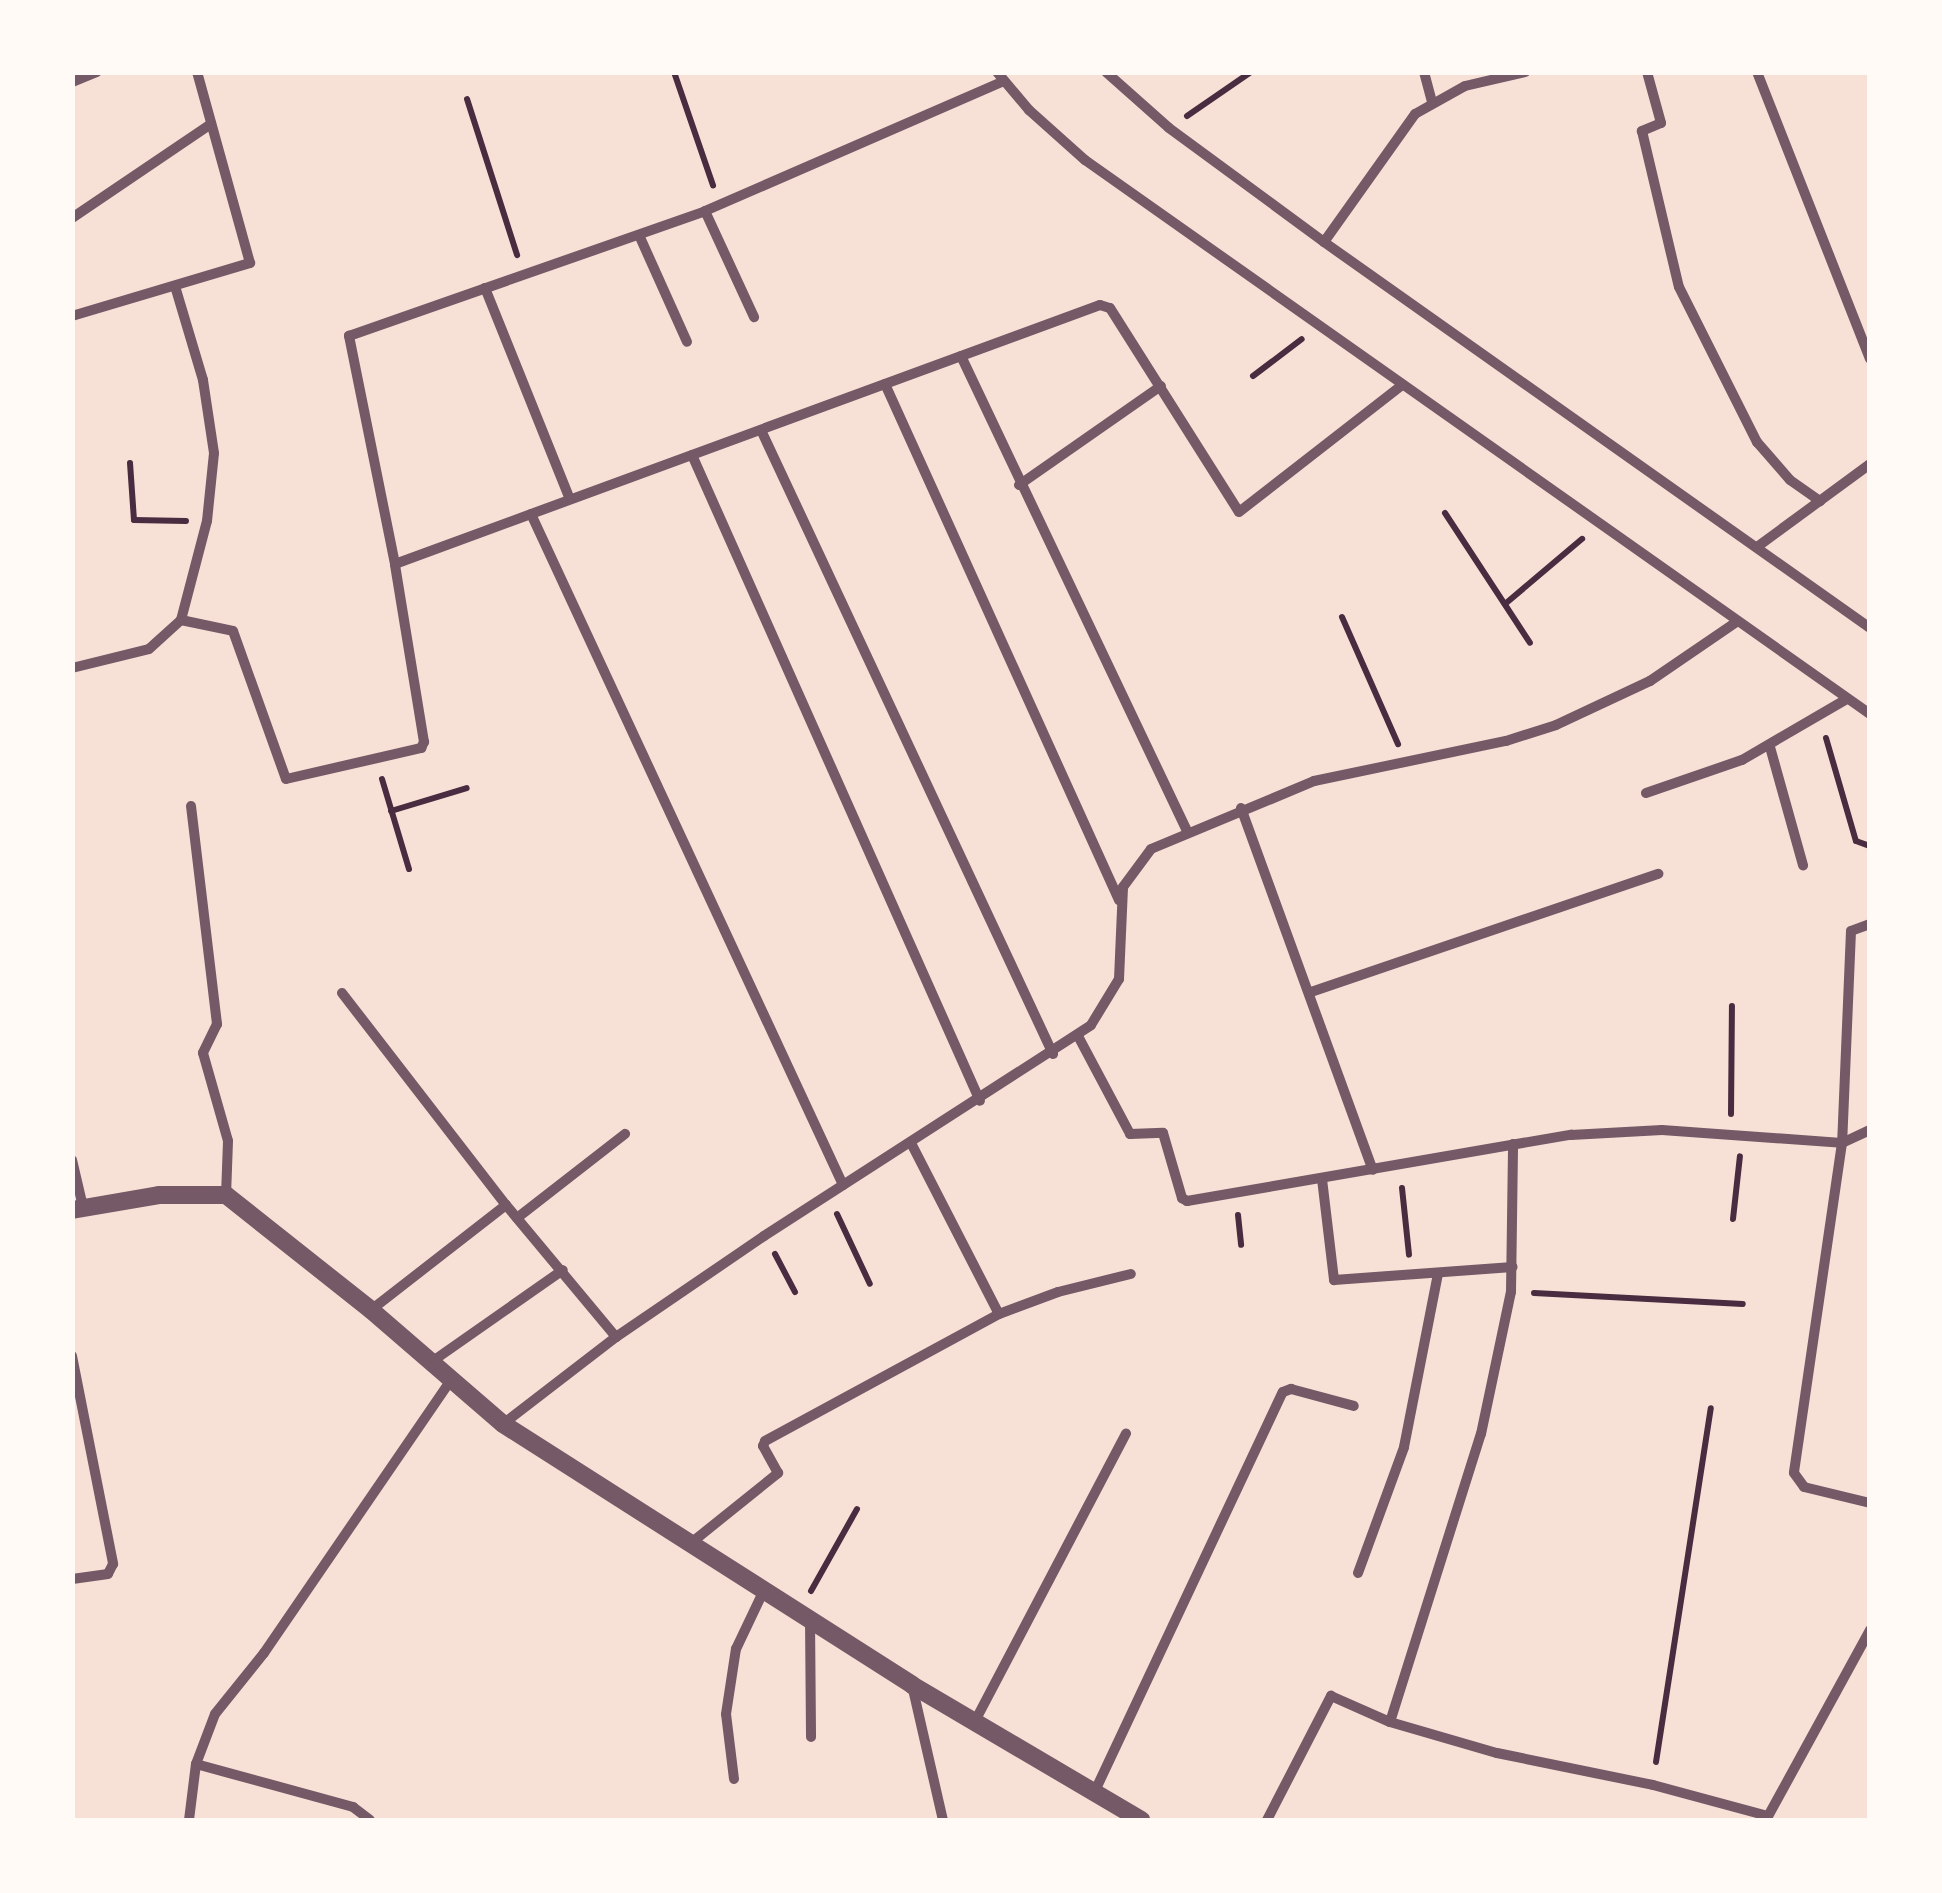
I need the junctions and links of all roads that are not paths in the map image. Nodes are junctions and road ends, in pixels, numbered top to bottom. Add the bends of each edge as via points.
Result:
1 (97, 72) edge
2 (197, 72) edge
3 (1106, 72) edge
4 (1424, 72) edge
5 (1525, 72) edge
6 (1647, 72) edge
7 (1757, 72) edge
8 (1000, 77) edge
9 (72, 82) edge
10 (1432, 101) junction
11 (211, 124) junction
12 (705, 211) junction
13 (72, 218) edge
14 (638, 235) junction
15 (1324, 242) junction
16 (175, 286) junction
17 (485, 288) junction
18 (72, 316) edge
19 (754, 317) dead end
20 (688, 342) dead end
21 (961, 356) junction
22 (1870, 359) edge
23 (885, 384) junction
24 (1402, 385) junction
25 (1161, 386) junction
26 (761, 430) junction
27 (692, 454) junction
28 (1870, 464) edge
29 (1019, 484) junction
30 (570, 499) junction
31 (1820, 501) junction
32 (531, 514) junction
33 (1757, 547) junction
34 (395, 564) junction
35 (182, 620) junction
36 (1735, 623) junction
37 (1870, 628) edge
38 (72, 668) edge
39 (1847, 698) junction
40 (1870, 714) edge
41 (1770, 747) junction
42 (1646, 793) dead end
43 (191, 806) dead end
44 (1241, 808) junction
45 (1188, 832) junction
46 (1803, 865) dead end
47 (1658, 874) dead end
48 (1120, 901) junction
49 (1870, 924) edge
50 (1311, 992) junction
51 (342, 993) dead end
52 (1078, 1036) junction
53 (1053, 1054) junction
54 (980, 1100) junction
55 (1870, 1130) edge
56 (625, 1134) dead end
57 (1842, 1143) junction
58 (911, 1144) junction
59 (1513, 1144) junction
60 (72, 1160) edge
61 (1373, 1170) junction
62 (1322, 1178) junction
63 (843, 1185) junction
64 (226, 1195) junction
65 (506, 1205) junction
66 (78, 1208) edge
67 (517, 1218) junction
68 (1513, 1267) junction
69 (563, 1270) junction
70 (1131, 1274) dead end
71 (1438, 1274) junction
72 (371, 1310) junction
73 (999, 1314) junction
74 (616, 1337) junction
75 (72, 1356) edge
76 (430, 1363) junction
77 (450, 1381) junction
78 (76, 1389) edge
79 (1354, 1406) dead end
80 (503, 1424) junction
81 (1126, 1433) dead end
82 (1870, 1504) edge
83 (691, 1544) junction
84 (1358, 1573) dead end
85 (72, 1578) edge
86 (764, 1590) junction
87 (804, 1616) junction
88 (1870, 1630) edge
89 (912, 1685) junction
90 (1390, 1722) junction
91 (974, 1723) junction
92 (811, 1737) dead end
93 (196, 1764) junction
94 (734, 1779) dead end
95 (1094, 1794) junction
96 (1767, 1818) edge
97 (189, 1820) edge
98 (370, 1820) edge
99 (943, 1820) edge
100 (1142, 1820) edge
101 (1267, 1820) edge

1 - 9 street
2 - 11 street
3 - 15 street via 1169,128
4 - 10 street
5 - 10 street
6 - 31 street via 1661,123 1642,131 1679,287 1756,442
7 - 22 street
8 - 12 street
8 - 24 street via 1085,160
10 - 15 street via 1400,130
11 - 13 street
11 - 16 street via 250,262
12 - 14 street
12 - 19 street
14 - 17 street
14 - 20 street
15 - 33 street
16 - 18 street
16 - 35 street via 211,416 214,472
17 - 30 street
17 - 34 street via 349,336
21 - 23 street
21 - 25 street via 1105,305
21 - 29 street
23 - 26 street
23 - 48 street
24 - 25 street via 1238,512
24 - 36 street
25 - 29 street
26 - 27 street
26 - 53 street
27 - 30 street
27 - 54 street
28 - 31 street
29 - 45 street
30 - 32 street
31 - 33 street
32 - 34 street
32 - 63 street
33 - 37 street
34 - 35 street via 421,748 286,779 234,630
35 - 38 street via 149,649
36 - 39 street
36 - 44 street via 1604,706 1506,741 1314,781
39 - 40 street
39 - 41 street
41 - 42 street
41 - 46 street
43 - 64 street via 216,1024 203,1053 228,1140
44 - 45 street
44 - 50 street
45 - 48 street via 1139,860
47 - 50 street
48 - 52 street via 1119,979 1103,1012
49 - 57 street via 1851,932
50 - 61 street
51 - 65 street
52 - 53 street
52 - 62 street via 1130,1134 1163,1134 1183,1201
53 - 54 street
54 - 58 street
55 - 57 street
56 - 67 street
57 - 59 street via 1617,1130
57 - 82 street via 1794,1474 1804,1487
58 - 63 street
58 - 73 street
59 - 61 street
59 - 68 street
60 - 66 street
61 - 62 street
62 - 71 street via 1334,1280
63 - 74 street
64 - 66 street via 159,1195
64 - 72 street
65 - 67 street
65 - 72 street
67 - 69 street
68 - 71 street
68 - 90 street via 1468,1485
69 - 74 street
69 - 76 street
70 - 73 street
71 - 84 street via 1404,1447
72 - 76 street
73 - 83 street via 765,1440 778,1473
74 - 80 street
75 - 78 street
76 - 77 street
77 - 80 street
77 - 93 street via 215,1714
78 - 85 street via 113,1564 108,1574
79 - 95 street via 1283,1392
80 - 83 street
81 - 91 street
83 - 86 street
86 - 87 street
86 - 94 street via 736,1649 726,1714
87 - 89 street
87 - 92 street
88 - 96 street
89 - 91 street
89 - 99 street
90 - 96 street
90 - 101 street via 1331,1696
91 - 95 street
93 - 97 street
93 - 98 street via 353,1806
95 - 100 street

